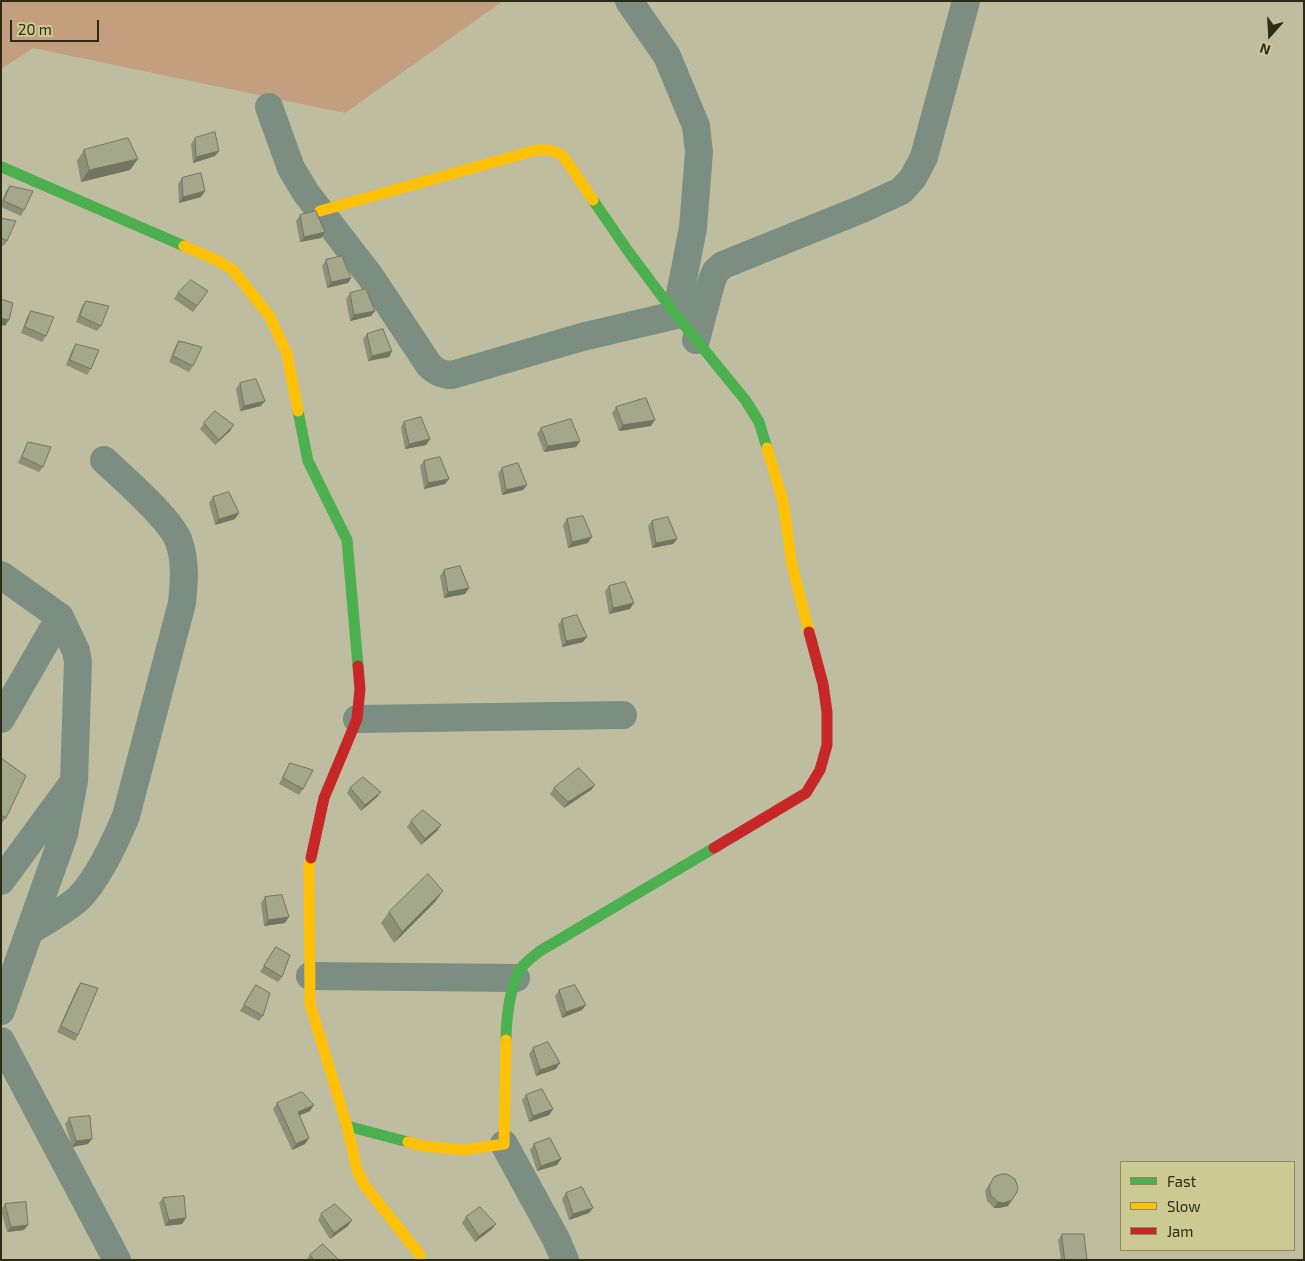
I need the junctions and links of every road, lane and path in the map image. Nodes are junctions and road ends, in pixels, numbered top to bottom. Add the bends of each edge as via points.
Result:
1 (629, 1) edge
2 (966, 1) edge
3 (269, 107) dead end
4 (2, 167) edge
5 (320, 211) junction
6 (676, 315) junction
7 (696, 340) junction
8 (104, 460) dead end
9 (1, 575) edge
10 (60, 617) junction
11 (623, 715) dead end
12 (1, 719) edge
13 (357, 719) junction
14 (74, 781) junction
15 (1, 881) edge
16 (30, 931) junction
17 (310, 976) junction
18 (516, 978) junction
19 (1, 1011) edge
20 (1, 1041) edge
21 (347, 1126) junction
22 (504, 1144) junction
23 (116, 1260) edge
24 (420, 1260) edge
25 (565, 1260) edge

1 - 6 street via 667,56 696,126 699,152 693,228
2 - 7 street via 924,157 913,178 901,190 862,209 723,264 712,280
3 - 5 street via 291,168
4 - 13 street via 216,260 233,270 270,317 287,354 308,461 347,540 360,689
5 - 6 street via 370,276 429,365 444,375
5 - 6 street via 548,149 563,156
6 - 7 street
7 - 18 street via 746,401 758,422 783,501 794,574 823,684 827,712 827,745 820,770 806,793 540,951 522,967
8 - 16 street via 170,526 179,542 185,573 182,603 126,816 118,835 80,897
9 - 10 street
10 - 12 street
10 - 14 street via 78,662
11 - 13 street
13 - 17 street via 324,798 309,866
14 - 15 street
14 - 16 street via 64,834
16 - 19 street
17 - 18 street
17 - 21 street via 310,1004
18 - 22 street via 506,1020
20 - 23 street
21 - 22 street via 423,1146 464,1150
21 - 24 street via 357,1170 365,1186 420,1255
22 - 25 street

